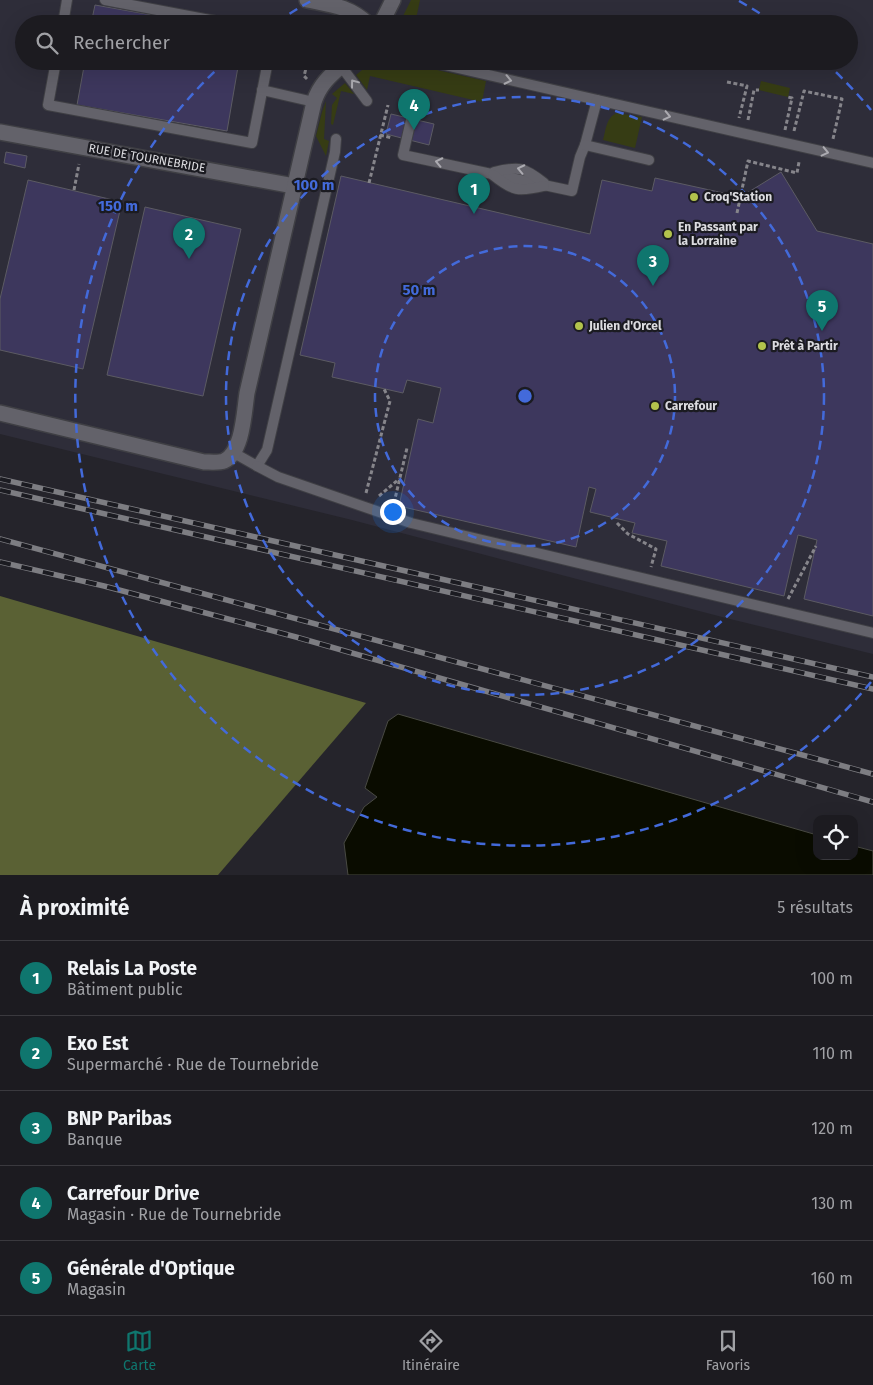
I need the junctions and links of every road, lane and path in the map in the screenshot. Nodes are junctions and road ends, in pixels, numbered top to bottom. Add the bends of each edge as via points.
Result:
1 (67, 0) edge
2 (105, 0) edge
3 (307, 0) edge
4 (393, 0) edge
5 (64, 15) edge
6 (184, 15) edge
7 (357, 15) edge
8 (386, 15) edge
9 (54, 70) edge
10 (266, 70) edge
11 (337, 70) edge
12 (348, 70) edge
13 (466, 70) edge
14 (727, 82) dead end
15 (262, 90) junction
16 (759, 90) dead end
17 (788, 97) dead end
18 (367, 100) dead end
19 (596, 100) junction
20 (314, 102) junction
21 (388, 105) dead end
22 (413, 111) dead end
23 (0, 132) edge
24 (794, 134) junction
25 (336, 139) dead end
26 (832, 143) dead end
27 (83, 146) junction
28 (802, 147) junction
29 (584, 148) junction
30 (649, 160) dead end
31 (873, 163) edge
32 (369, 183) dead end
33 (294, 186) junction
34 (74, 190) dead end
35 (737, 213) dead end
36 (384, 389) dead end
37 (0, 414) edge
38 (234, 453) junction
39 (257, 466) junction
40 (363, 506) junction
41 (617, 523) dead end
42 (816, 546) dead end
43 (651, 567) dead end
44 (787, 602) dead end
45 (873, 634) edge

1 - 5 lane
2 - 6 lane
3 - 7 street via 342,7
4 - 8 street
9 - 15 lane via 48,105 252,143
10 - 15 lane
11 - 20 street via 318,88
18 -> 12 lane
13 -> 19 lane
14 - 16 path via 747,86 738,121 747,123 754,90
15 - 20 lane
17 - 24 path via 792,98 785,132
19 -> 28 lane
19 - 29 lane
20 - 33 street
21 - 32 path
29 -> 22 lane via 572,191 403,155
23 - 27 street, RUE DE TOURNEBRIDE
24 - 26 path via 804,90 842,99
24 - 28 path via 805,137
25 - 39 lane via 336,152 267,450
27 - 33 street, RUE DE TOURNEBRIDE
27 - 34 path
28 -> 31 lane
28 - 35 path via 797,173 748,162
29 - 30 lane
33 - 38 street
36 - 40 path via 390,401
37 - 38 street via 204,462 223,462
38 - 39 lane
39 - 40 lane via 278,477
40 - 45 lane via 411,523
41 - 43 path via 628,534 656,549
42 - 44 path

